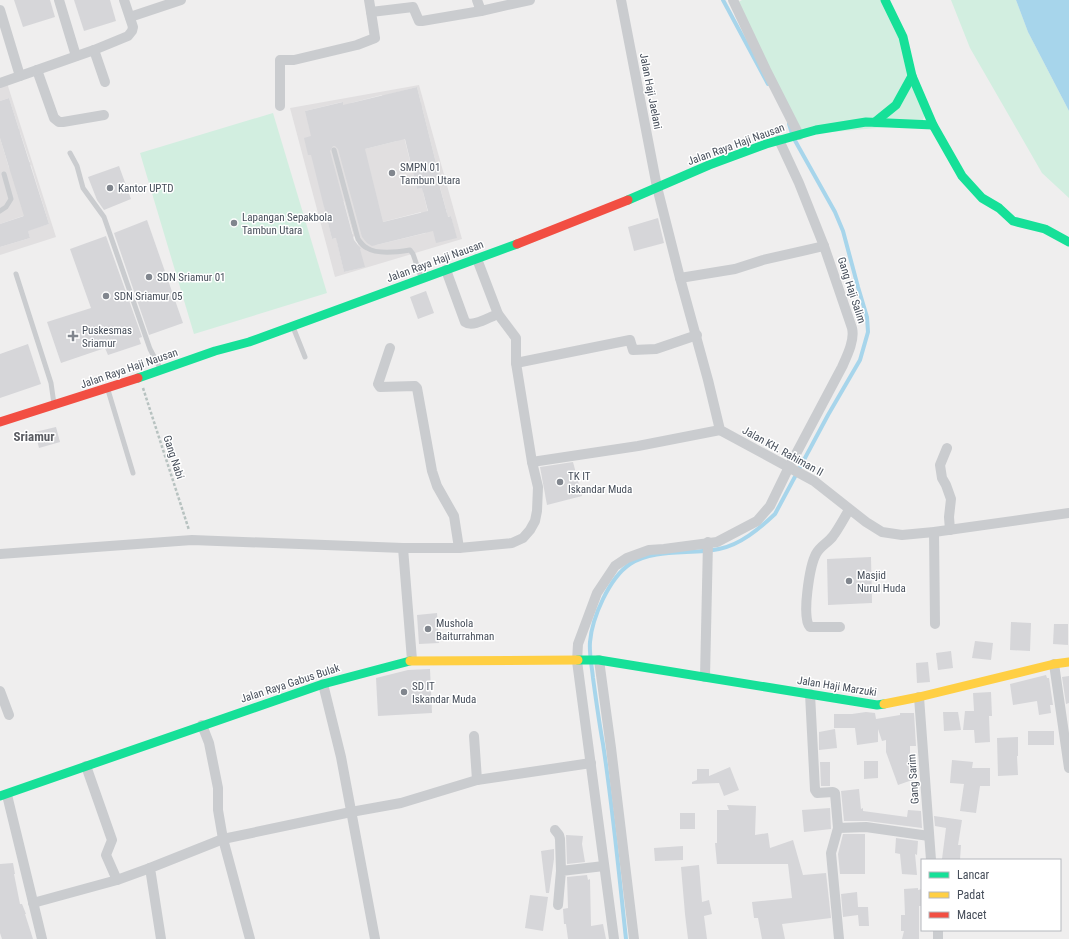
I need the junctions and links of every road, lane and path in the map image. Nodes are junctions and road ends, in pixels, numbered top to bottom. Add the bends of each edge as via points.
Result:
1 (59, 0) edge
2 (124, 0) edge
3 (181, 0) edge
4 (369, 0) edge
5 (477, 0) edge
6 (530, 0) edge
7 (621, 0) edge
8 (885, 0) edge
9 (737, 1) edge
10 (0, 10) edge
11 (481, 11) junction
12 (371, 12) junction
13 (130, 17) junction
14 (94, 50) junction
15 (76, 56) junction
16 (37, 70) junction
17 (20, 76) junction
18 (910, 80) junction
19 (0, 82) edge
20 (105, 82) dead end
21 (280, 106) dead end
22 (104, 115) dead end
23 (876, 122) junction
24 (932, 126) junction
25 (799, 135) junction
26 (779, 140) junction
27 (334, 150) dead end
28 (70, 153) dead end
29 (4, 174) dead end
30 (657, 187) junction
31 (0, 211) edge
32 (1069, 242) edge
33 (824, 246) junction
34 (477, 259) junction
35 (446, 270) junction
36 (16, 274) dead end
37 (421, 278) junction
38 (680, 278) junction
39 (498, 314) junction
40 (292, 326) junction
41 (697, 335) junction
42 (390, 348) dead end
43 (305, 357) dead end
44 (516, 363) junction
45 (161, 370) junction
46 (140, 378) junction
47 (107, 389) junction
48 (54, 405) junction
49 (0, 422) edge
50 (720, 430) junction
51 (947, 448) dead end
52 (532, 462) junction
53 (789, 467) junction
54 (133, 473) dead end
55 (849, 510) junction
56 (1069, 512) edge
57 (950, 530) junction
58 (934, 532) junction
59 (192, 540) junction
60 (708, 542) junction
61 (403, 548) junction
62 (459, 548) junction
63 (0, 554) edge
64 (935, 624) dead end
65 (840, 627) dead end
66 (412, 660) junction
67 (599, 660) junction
68 (576, 661) junction
69 (1069, 662) edge
70 (1054, 664) junction
71 (705, 677) junction
72 (323, 684) junction
73 (0, 691) edge
74 (810, 694) junction
75 (919, 697) junction
76 (9, 715) dead end
77 (202, 725) junction
78 (474, 736) dead end
79 (591, 763) junction
80 (86, 766) junction
81 (1069, 768) edge
82 (477, 780) junction
83 (3, 795) edge
84 (351, 812) junction
85 (838, 828) junction
86 (555, 830) dead end
87 (929, 836) junction
88 (223, 839) junction
89 (931, 859) edge
90 (604, 866) junction
91 (150, 868) junction
92 (561, 871) junction
93 (118, 880) junction
94 (33, 903) junction
95 (558, 905) dead end
96 (42, 939) edge
97 (161, 939) edge
98 (250, 939) edge
99 (374, 939) edge
100 (614, 939) edge
101 (634, 939) edge
102 (839, 939) edge

1 - 15 street
2 - 13 street
3 - 13 street
4 - 12 street
5 - 11 street
6 - 11 street
7 - 30 street, Jalan Haji Jaelani
8 - 18 street via 903,37
9 - 25 street via 766,70
10 - 17 street
11 - 12 street via 419,21 413,7
12 - 21 street via 375,38 358,45 294,60 280,60
13 - 14 street via 133,29 128,36
14 - 15 street
14 - 20 street
15 - 16 street
16 - 17 street
16 - 22 street via 56,120 63,122
17 - 19 street
18 - 23 street via 896,105
18 - 24 street
23 - 24 street, Jalan Raya Haji Nausan
23 - 25 street, Jalan Raya Haji Nausan
24 - 32 street via 962,176 982,198 999,208 1013,221 1045,229
25 - 26 street, Jalan Raya Haji Nausan
26 - 30 street, Jalan Raya Haji Nausan
26 - 33 street, Gang Haji Salim
27 - 37 lane via 358,239 367,249 381,252 410,250
28 - 45 lane via 77,166 83,188 104,217 150,349
29 - 31 lane via 11,199
30 - 34 street, Jalan Raya Haji Nausan
30 - 38 street
33 - 38 street via 735,269
33 - 53 street, Gang Haji Salim via 852,328 852,335 842,367
34 - 35 street, Jalan Raya Haji Nausan
34 - 39 street
35 - 37 street, Jalan Raya Haji Nausan
35 - 39 street via 465,322 472,324
36 - 48 lane via 51,383
37 - 40 street, Jalan Raya Haji Nausan
38 - 41 street
39 - 44 street via 516,338
40 - 43 lane
40 - 45 street, Jalan Raya Haji Nausan
41 - 44 street via 656,349 633,350 630,340
41 - 50 street
42 - 62 street via 378,384 380,387 409,385 417,388 432,471 437,486 454,516
44 - 52 street
45 - 46 street, Jalan Raya Haji Nausan
46 - 47 street, Jalan Raya Haji Nausan
46 - 59 path, Gang Nabi
47 - 48 street, Jalan Raya Haji Nausan
47 - 54 lane
48 - 49 street, Jalan Raya Haji Nausan
50 - 52 street via 638,446
50 - 53 street, Jalan KH. Rahiman II
51 - 57 street via 940,465 942,478 951,499
52 - 62 street via 538,487 537,511 530,530 523,538 512,543
53 - 55 street, Jalan KH. Rahiman II via 808,477
53 - 60 street, Gang Haji Salim via 770,506 757,521 717,542
55 - 58 street, Jalan KH. Rahiman II via 882,532 902,535
55 - 65 street via 832,538 815,556 809,578 806,608 806,623 810,627
56 - 57 street, Jalan KH. Rahiman II
57 - 58 street, Jalan KH. Rahiman II
58 - 64 street
59 - 61 street
59 - 63 street
60 - 68 street, Gang Haji Salim via 649,550 627,558 615,566 591,606 578,644
60 - 71 street
61 - 62 street
61 - 66 street
66 - 68 street, Jalan Raya Gabus Bulak
66 - 72 street, Jalan Raya Gabus Bulak
67 - 68 street, Jalan Raya Gabus Bulak
67 - 71 street, Jalan Haji Marzuki
67 - 101 street
68 - 79 street, Gang Haji Salim
69 - 70 street, Jalan Haji Marzuki
70 - 75 street, Jalan Haji Marzuki
70 - 81 street
71 - 74 street, Jalan Haji Marzuki
72 - 77 street, Jalan Raya Gabus Bulak
72 - 84 street
73 - 76 street
74 - 75 street, Jalan Haji Marzuki via 877,705
74 - 85 street via 815,790 817,793 835,793
75 - 87 street, Gang Sarim
77 - 80 street, Jalan Raya Gabus Bulak
77 - 88 street via 218,788 218,810
78 - 82 street
79 - 82 street
79 - 90 street, Gang Haji Salim
80 - 83 street, Jalan Raya Gabus Bulak
80 - 93 street via 112,840 106,855
82 - 84 street via 401,803
83 - 94 street
84 - 88 street
84 - 99 street
85 - 87 street via 866,827
85 - 102 street via 831,853
86 - 92 street via 560,839
87 - 89 street, Gang Sarim
88 - 91 street
88 - 98 street
90 - 92 street
90 - 100 street, Gang Haji Salim
91 - 93 street
91 - 97 street
92 - 95 street
93 - 94 street
94 - 96 street

